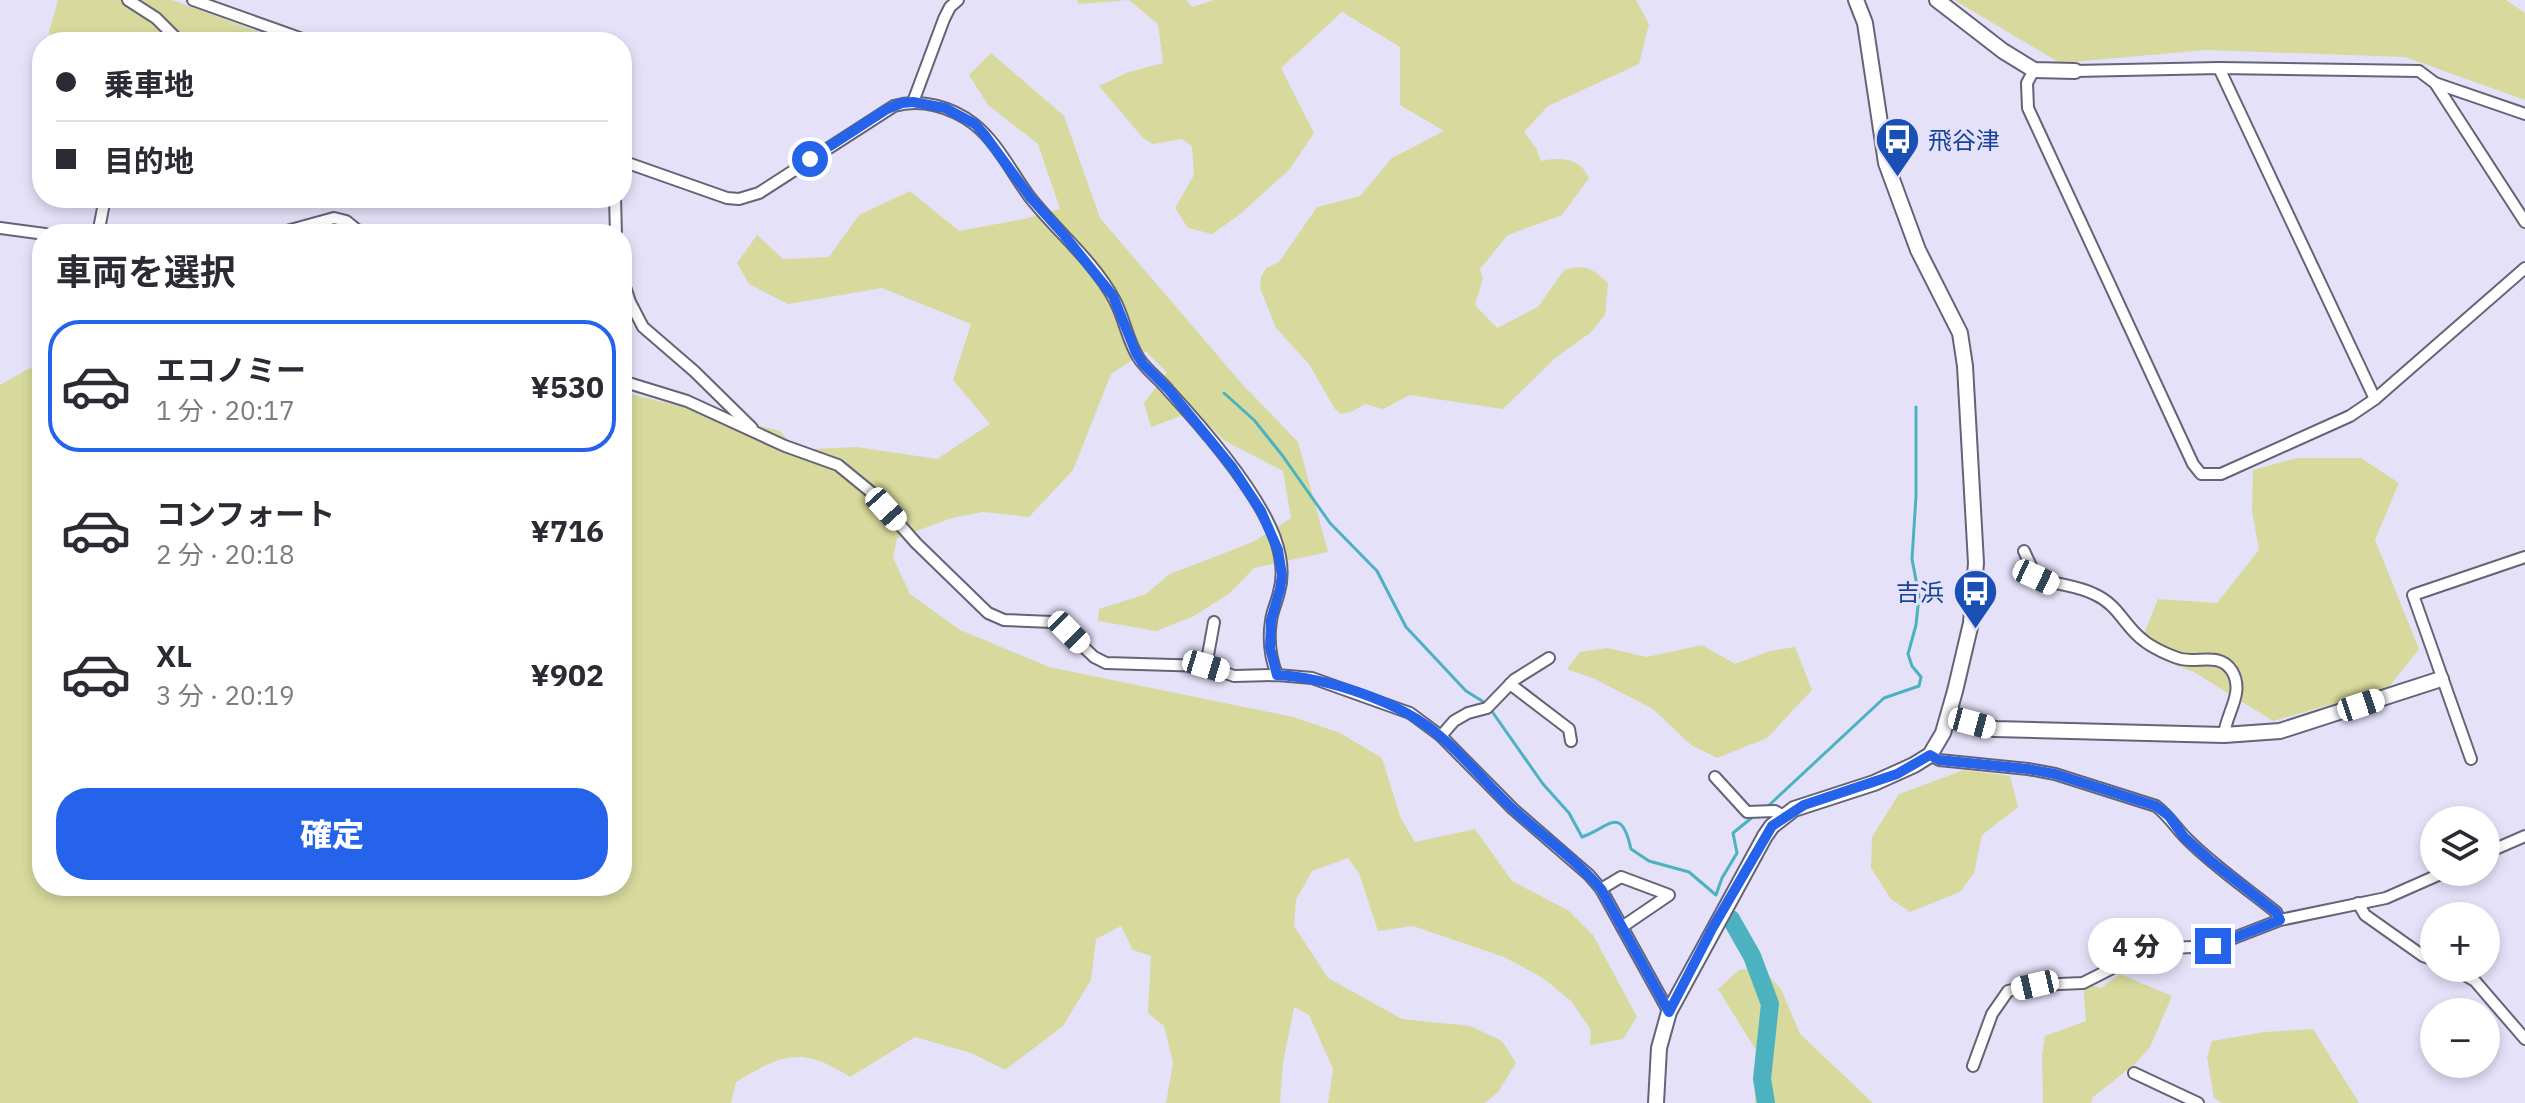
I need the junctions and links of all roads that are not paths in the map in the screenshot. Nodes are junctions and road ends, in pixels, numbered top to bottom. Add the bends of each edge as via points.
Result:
1 (128, 0) edge
2 (193, 0) edge
3 (958, 0) edge
4 (1856, 0) edge
5 (1937, 0) edge
6 (170, 32) edge
7 (283, 32) edge
8 (2219, 68) junction
9 (2034, 70) junction
10 (2075, 71) joint
11 (2435, 83) junction
12 (913, 102) junction
13 (2525, 114) edge
14 (632, 165) edge
15 (2525, 222) edge
16 (312, 224) edge
17 (350, 224) edge
18 (0, 228) edge
19 (32, 232) edge
20 (2525, 268) edge
21 (632, 306) edge
22 (632, 384) edge
23 (2375, 399) junction
24 (756, 432) junction
25 (2024, 551) dead end
26 (2525, 557) edge
27 (1214, 622) dead end
28 (1549, 658) dead end
29 (1206, 666) junction
30 (1277, 675) junction
31 (2441, 679) junction
32 (1510, 684) junction
33 (1949, 716) junction
34 (2224, 735) junction
35 (1441, 736) junction
36 (1571, 741) dead end
37 (1930, 755) junction
38 (2471, 759) dead end
39 (1715, 777) dead end
40 (1784, 816) junction
41 (2525, 836) edge
42 (2500, 847) edge
43 (2420, 883) edge
44 (1601, 889) junction
45 (2358, 903) junction
46 (2280, 920) junction
47 (1622, 927) junction
48 (2420, 954) edge
49 (2476, 982) edge
50 (1669, 1012) junction
51 (2525, 1039) edge
52 (1973, 1066) dead end
53 (2134, 1073) dead end
54 (1656, 1103) edge
55 (2198, 1103) edge

1 - 6 street
2 - 7 street
3 - 12 street via 944,19
4 - 33 street via 1865,23 1886,163 1918,250 1960,333 1965,366 1976,563 1971,623
5 - 9 street
8 - 10 street
8 - 11 street via 2419,71
8 - 23 street
9 - 10 street
9 - 23 street via 2027,83 2028,108 2201,474 2221,474 2350,416
11 - 13 street
11 - 15 street
12 - 14 street via 887,109 759,193 739,199
12 - 30 street via 955,113 984,134 1113,296 1143,364 1249,489 1273,534 1282,575 1271,620 1270,648
16 - 17 street via 334,218
18 - 19 street
20 - 23 street
21 - 24 street via 643,327
22 - 24 street via 687,401
24 - 29 street via 855,477 988,613 1004,620 1062,626 1106,663
25 - 34 street via 2036,577 2093,593 2112,605 2142,640 2181,659 2219,659 2229,667 2237,688
26 - 31 street via 2413,595
27 - 29 street
28 - 32 street
29 - 30 street via 1234,676
30 - 35 street via 1328,682 1410,713
31 - 34 street via 2280,731
31 - 38 street
32 - 35 street via 1487,708 1461,717
32 - 36 street via 1569,729
33 - 34 street via 1995,729
33 - 37 street
35 - 44 street
37 - 40 street via 1897,774
37 - 46 street via 2055,774 2156,806
39 - 40 street via 1747,812 1775,811
40 - 50 street via 1765,836
41 - 42 street
43 - 45 street
44 - 47 street
44 - 47 street via 1621,877 1669,895
45 - 46 street
45 - 48 street via 2365,915
46 - 52 street via 2213,946 2150,949 2083,983 2008,991 1992,1014
47 - 50 street
49 - 51 street
50 - 54 street via 1659,1048
53 - 55 street

